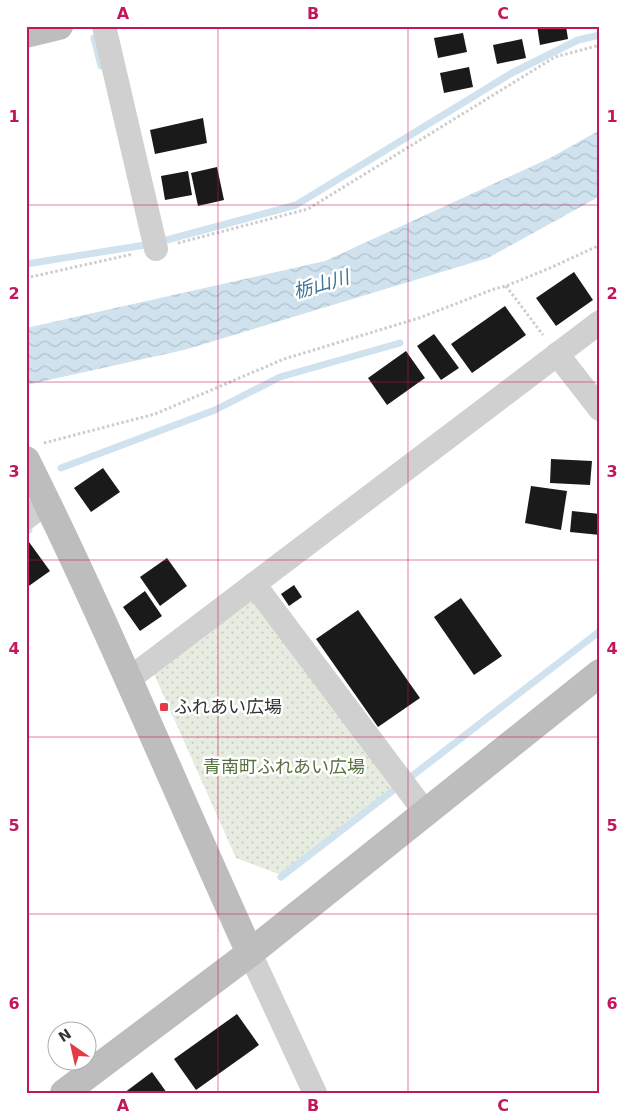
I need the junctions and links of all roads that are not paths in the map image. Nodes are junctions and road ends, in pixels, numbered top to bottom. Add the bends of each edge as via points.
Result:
1 (59, 26) edge
2 (104, 26) edge
3 (26, 34) edge
4 (156, 249) road end
5 (600, 322) edge
6 (558, 354) junction
7 (600, 409) edge
8 (31, 452) edge
9 (37, 510) edge
10 (254, 584) junction
11 (600, 673) edge
12 (129, 679) junction
13 (425, 812) junction
14 (250, 953) junction
15 (64, 1093) edge
16 (315, 1093) edge

1 - 3 street
2 - 4 street
5 - 6 street
6 - 7 street
6 - 10 street
8 - 9 street
9 - 12 street
10 - 12 street
10 - 13 street
11 - 13 street
12 - 14 street
13 - 14 street
14 - 15 street
14 - 16 street

